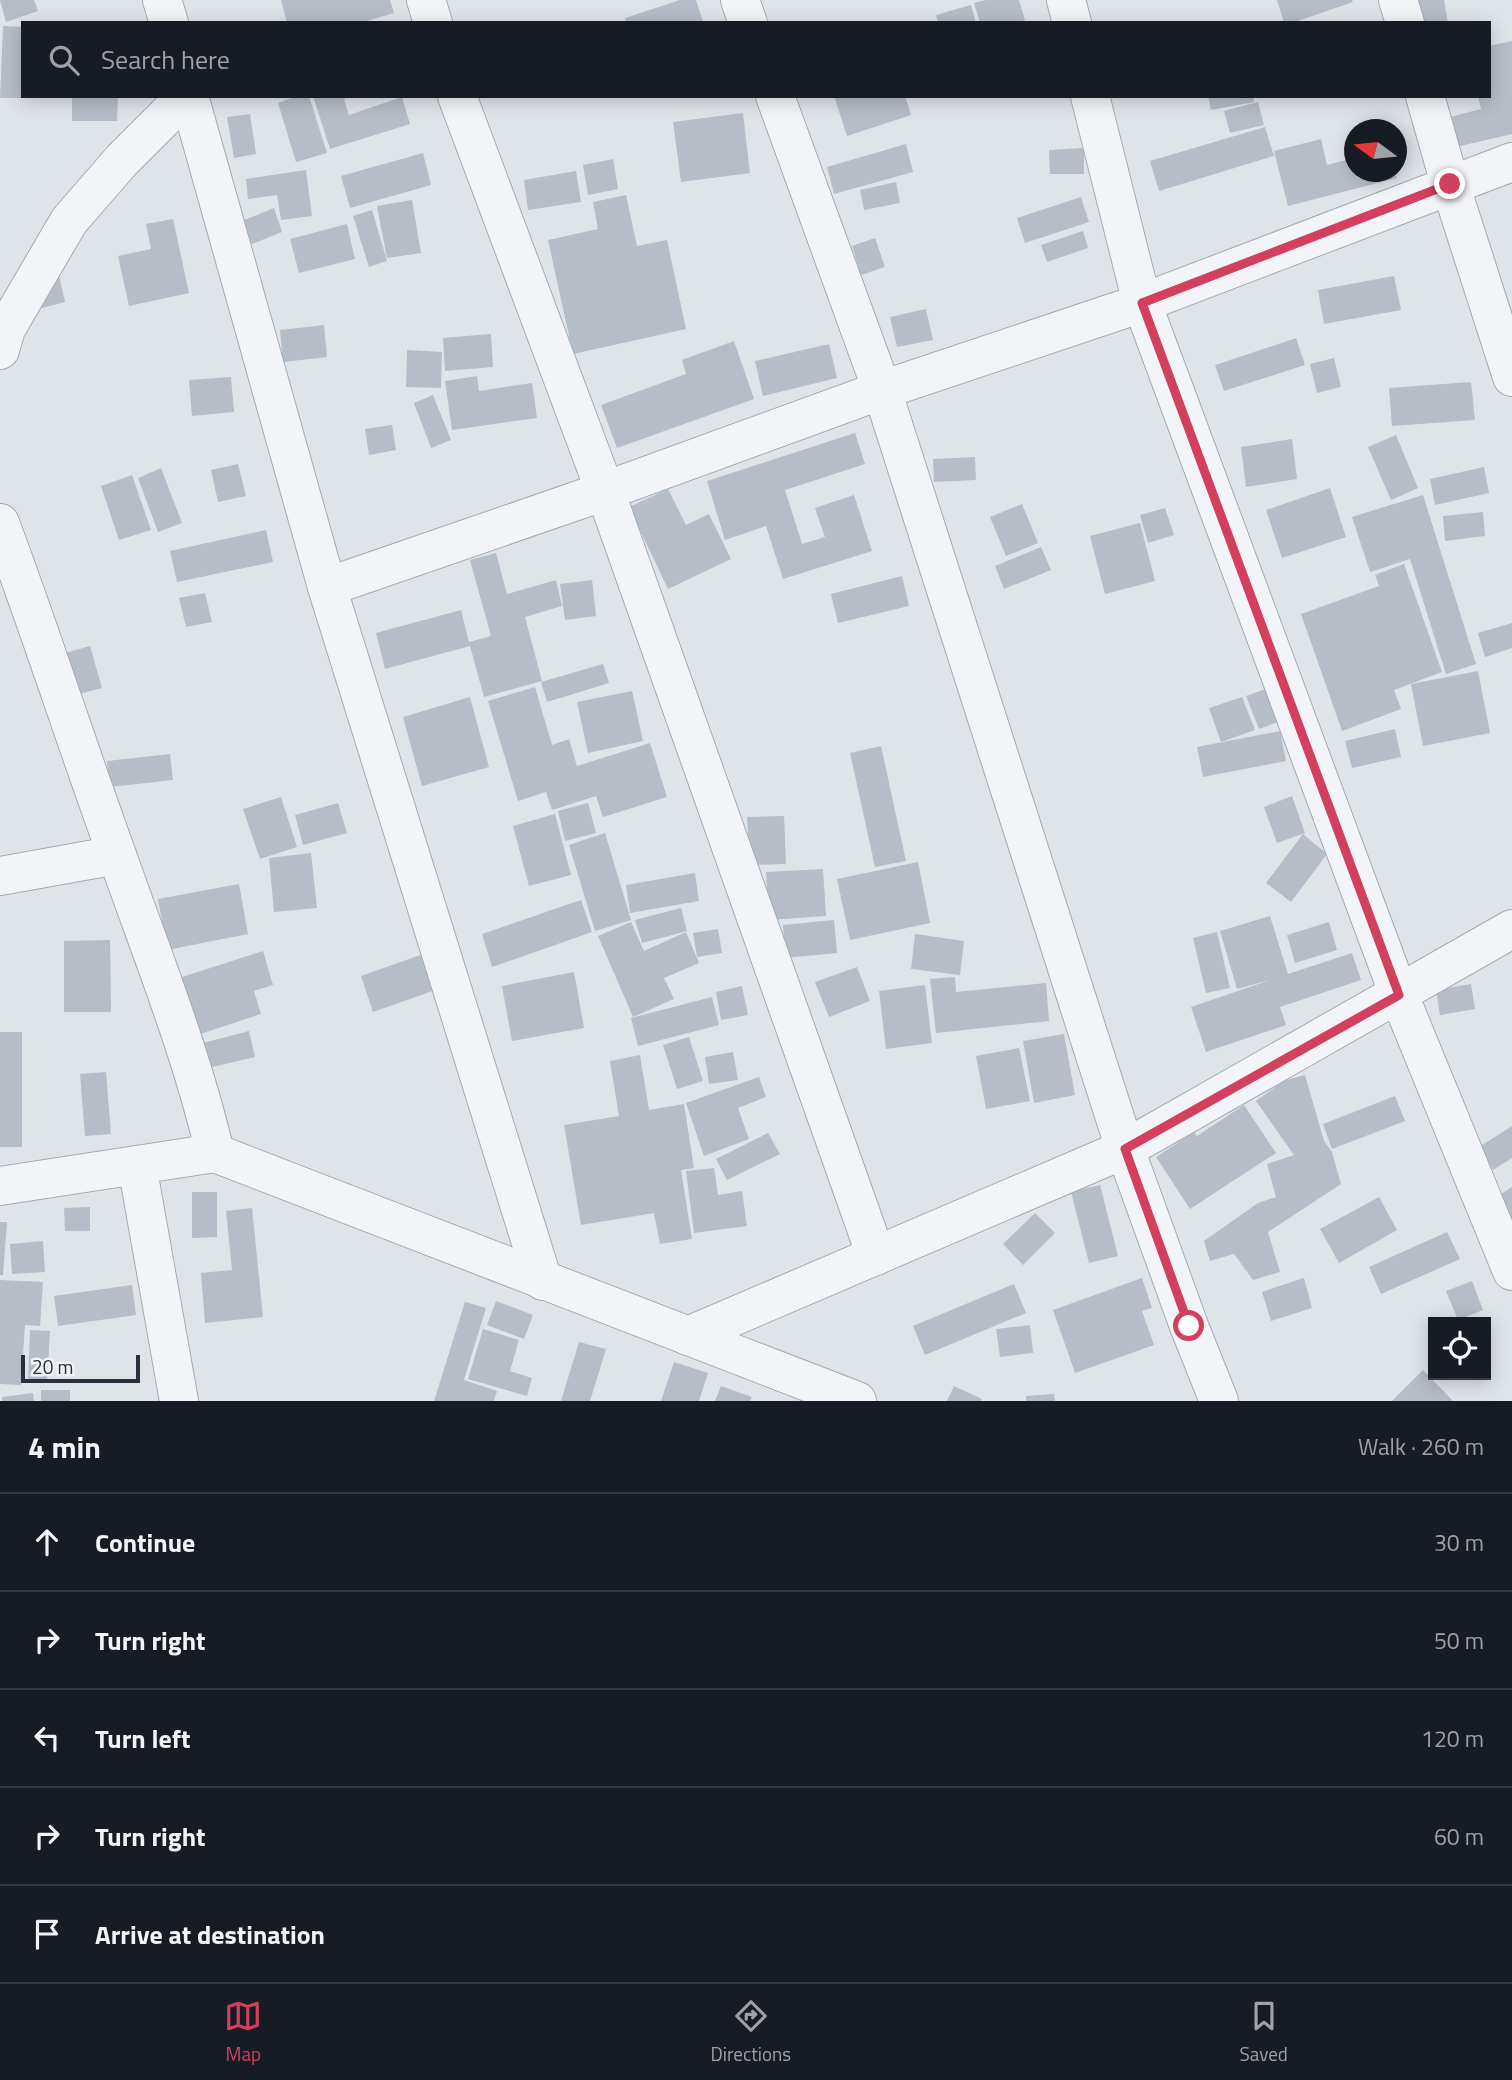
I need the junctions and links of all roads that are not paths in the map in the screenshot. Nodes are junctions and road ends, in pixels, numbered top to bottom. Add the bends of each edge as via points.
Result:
1 (162, 0) edge
2 (426, 0) edge
3 (740, 0) edge
4 (1066, 0) edge
5 (1398, 0) edge
6 (168, 21) edge
7 (432, 21) edge
8 (747, 21) edge
9 (1071, 21) edge
10 (1404, 21) edge
11 (185, 98) edge
12 (188, 98) edge
13 (458, 98) edge
14 (776, 98) edge
15 (1091, 98) edge
16 (1426, 98) edge
17 (1512, 162) edge
18 (1450, 184) junction
19 (1142, 303) junction
20 (0, 350) edge
21 (1512, 377) edge
22 (882, 390) junction
23 (605, 491) junction
24 (0, 523) edge
25 (327, 587) junction
26 (117, 855) junction
27 (0, 876) edge
28 (1512, 929) edge
29 (1399, 995) junction
30 (1125, 1149) junction
31 (215, 1153) junction
32 (138, 1165) junction
33 (0, 1186) edge
34 (876, 1256) junction
35 (1512, 1271) edge
36 (543, 1281) junction
37 (688, 1336) junction
38 (179, 1401) edge
39 (857, 1401) edge
40 (1219, 1401) edge

1 - 6 street
2 - 7 street
3 - 8 street
4 - 9 street
5 - 10 street
11 - 20 street via 68,221 6,330
12 - 25 street
13 - 23 street
14 - 22 street
15 - 19 street
16 - 18 street
17 - 18 street
18 - 19 street
18 - 21 street
19 - 22 street
19 - 29 street
22 - 23 street
22 - 30 street
23 - 25 street
23 - 34 street
24 - 26 street
25 - 36 street
26 - 27 street
26 - 31 street via 169,995
28 - 29 street
29 - 30 street
29 - 35 street
30 - 34 street
30 - 40 street
31 - 32 street
31 - 36 street
32 - 33 street
32 - 38 street
34 - 37 street
36 - 37 street
37 - 39 street

